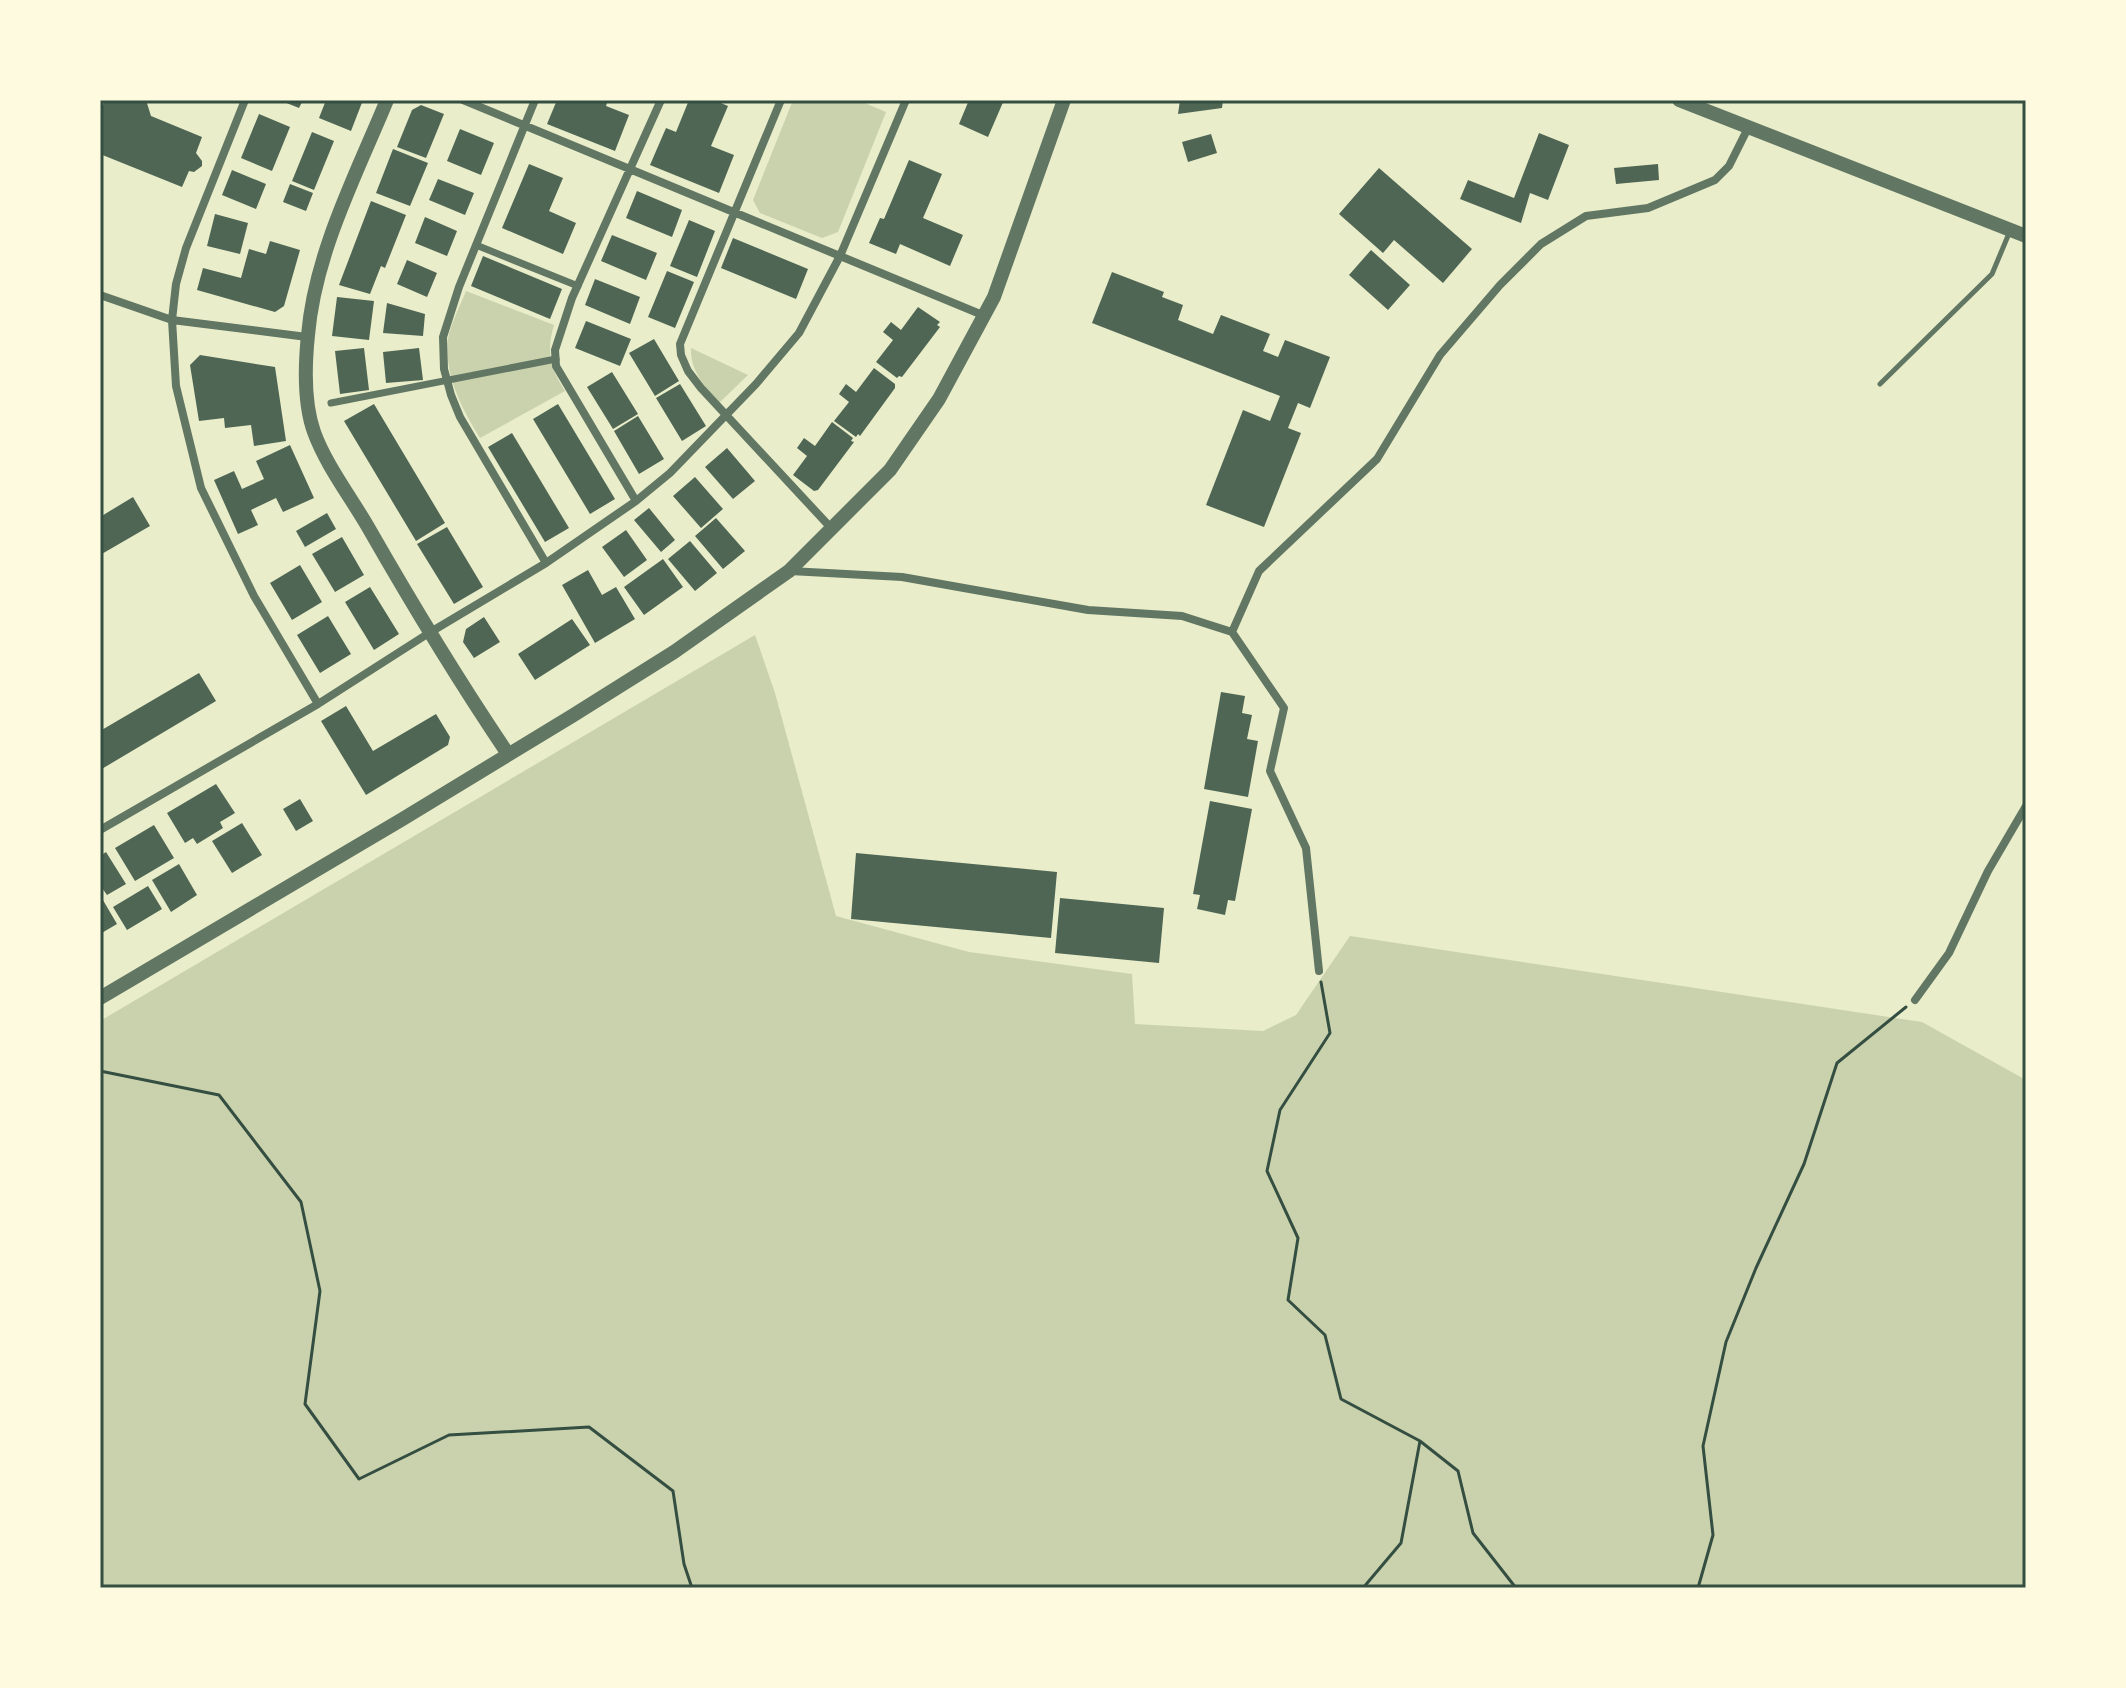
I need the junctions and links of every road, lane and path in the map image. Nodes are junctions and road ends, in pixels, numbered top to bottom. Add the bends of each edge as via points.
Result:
1 (245, 100) edge
2 (387, 100) edge
3 (463, 100) edge
4 (535, 100) edge
5 (661, 100) edge
6 (781, 100) edge
7 (906, 100) edge
8 (1064, 100) edge
9 (1679, 100) edge
10 (525, 125) junction
11 (1748, 128) junction
12 (632, 170) junction
13 (735, 213) junction
14 (2010, 230) junction
15 (2026, 236) edge
16 (476, 245) junction
17 (840, 256) junction
18 (578, 286) junction
19 (100, 295) edge
20 (985, 316) junction
21 (172, 320) junction
22 (307, 337) junction
23 (556, 359) junction
24 (447, 380) junction
25 (1880, 384) dead end
26 (331, 403) dead end
27 (726, 417) junction
28 (636, 501) junction
29 (832, 529) junction
30 (546, 563) junction
31 (789, 571) junction
32 (1232, 632) junction
33 (429, 633) junction
34 (318, 704) junction
35 (508, 754) junction
36 (2026, 806) edge
37 (100, 830) edge
38 (1319, 971) joint
39 (100, 998) edge
40 (1915, 1000) joint
41 (100, 1071) edge
42 (1420, 1441) junction
43 (692, 1588) edge
44 (1363, 1588) edge
45 (1516, 1588) edge
46 (1698, 1588) edge

1 - 21 street via 186,248
2 - 22 street via 331,236
3 - 10 street
4 - 10 street
5 - 12 street
6 - 13 street
7 - 17 street
8 - 20 street
9 - 11 street
10 - 12 street
10 - 16 street
11 - 14 street
11 - 32 street via 1729,166 1715,180 1648,208 1586,216 1541,244 1440,355 1377,459 1259,571
12 - 13 street
12 - 18 street
13 - 17 street
13 - 27 street via 680,344 688,371
14 - 15 street
14 - 25 lane via 1992,274
16 - 18 street
16 - 24 street via 443,337
17 - 20 street
17 - 27 street via 799,333
18 - 23 street via 562,325
19 - 21 street
20 - 29 street via 939,399 890,470
21 - 22 street
21 - 34 street via 176,386 201,488 254,596
22 - 33 street via 314,431
23 - 24 street
23 - 28 street
24 - 26 street
24 - 30 street via 460,417
27 - 28 street
27 - 29 street
28 - 30 street
29 - 31 street
30 - 33 street
31 - 32 street via 902,577 1088,610 1182,616
31 - 35 street via 674,652
32 - 38 street via 1284,708 1270,771 1306,848
33 - 34 street
33 - 35 street
34 - 37 street
35 - 39 street
36 - 40 street via 1949,953
38 - 42 path via 1330,1033 1280,1110 1267,1171 1298,1238 1288,1300 1325,1335 1341,1399
40 - 46 path via 1837,1063 1804,1164 1726,1342 1703,1446 1713,1535
41 - 43 path via 219,1095 301,1202 320,1291 305,1404 359,1479 449,1435 589,1427 673,1491
42 - 44 path via 1401,1543
42 - 45 path via 1458,1471 1473,1533

